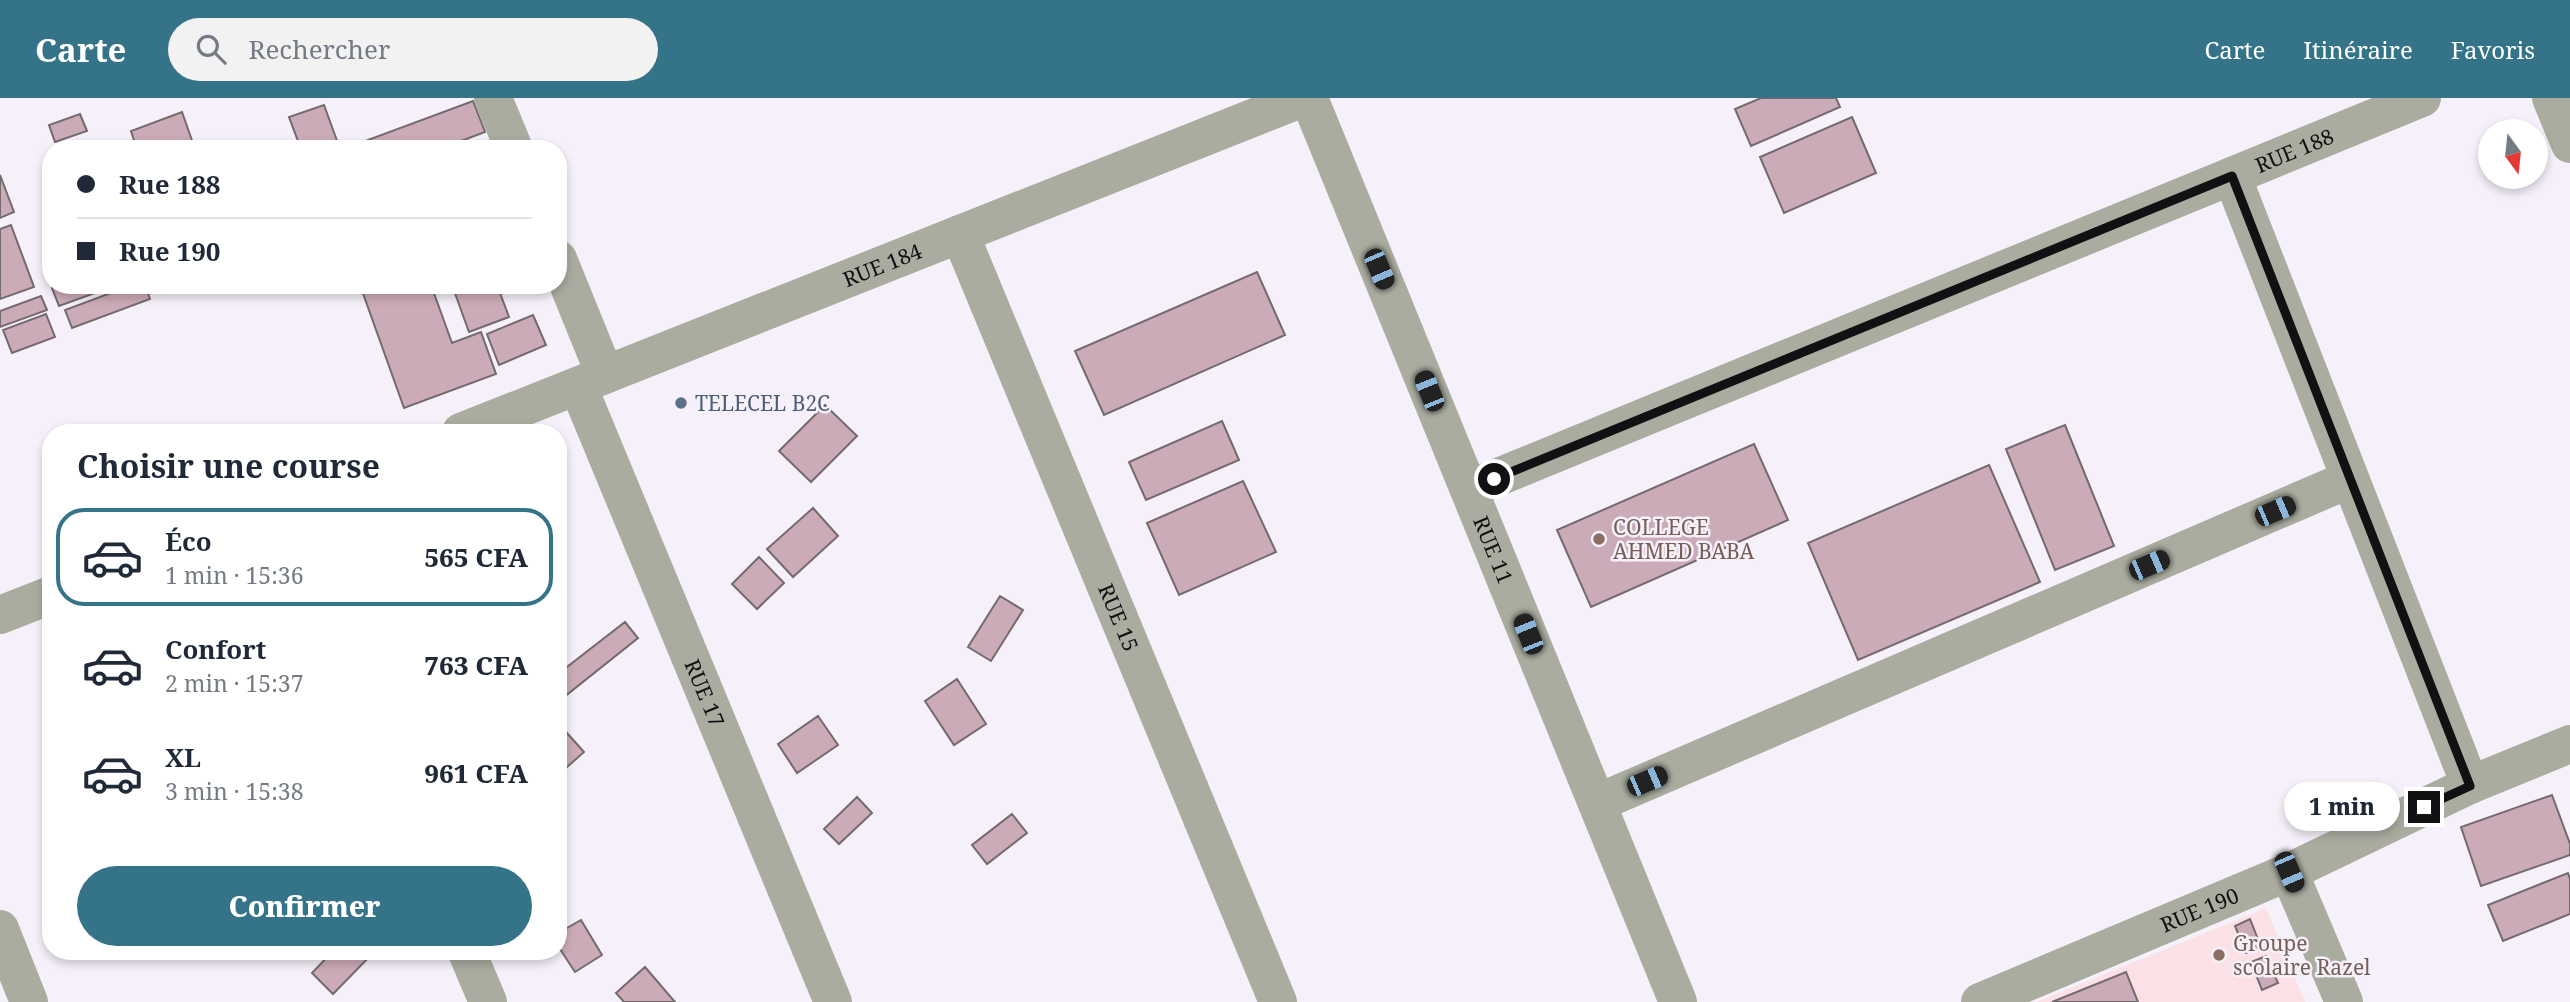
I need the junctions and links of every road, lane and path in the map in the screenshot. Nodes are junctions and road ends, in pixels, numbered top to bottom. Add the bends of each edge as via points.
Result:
1 (493, 98) edge
2 (1303, 98) edge
3 (1309, 98) edge
4 (2422, 98) edge
5 (2551, 98) edge
6 (510, 140) edge
7 (2570, 144) edge
8 (2232, 176) junction
9 (960, 234) junction
10 (567, 291) edge
11 (592, 380) junction
12 (481, 424) edge
13 (2350, 479) junction
14 (1469, 489) junction
15 (42, 599) edge
16 (0, 615) edge
17 (2570, 744) edge
18 (2470, 786) junction
19 (1597, 803) junction
20 (2289, 872) junction
21 (0, 929) edge
22 (470, 960) edge
23 (29, 1002) edge
24 (488, 1002) edge
25 (833, 1002) edge
26 (1278, 1002) edge
27 (1678, 1002) edge
28 (1980, 1002) edge
29 (2344, 1002) edge

1 - 6 street
2 - 9 street, RUE 184
3 - 14 street, RUE 11
4 - 8 street, RUE 188
5 - 7 street
8 - 13 street
8 - 14 street, RUE 188
9 - 11 street, RUE 184
9 - 26 street, RUE 15
10 - 11 street, RUE 17
11 - 12 street, RUE 184
11 - 25 street, RUE 17
13 - 18 street
13 - 19 street
14 - 19 street, RUE 11
15 - 16 street
17 - 18 street, RUE 190
18 - 20 street, RUE 190
19 - 27 street, RUE 11
20 - 28 street, RUE 190
20 - 29 street
21 - 23 street
22 - 24 street

